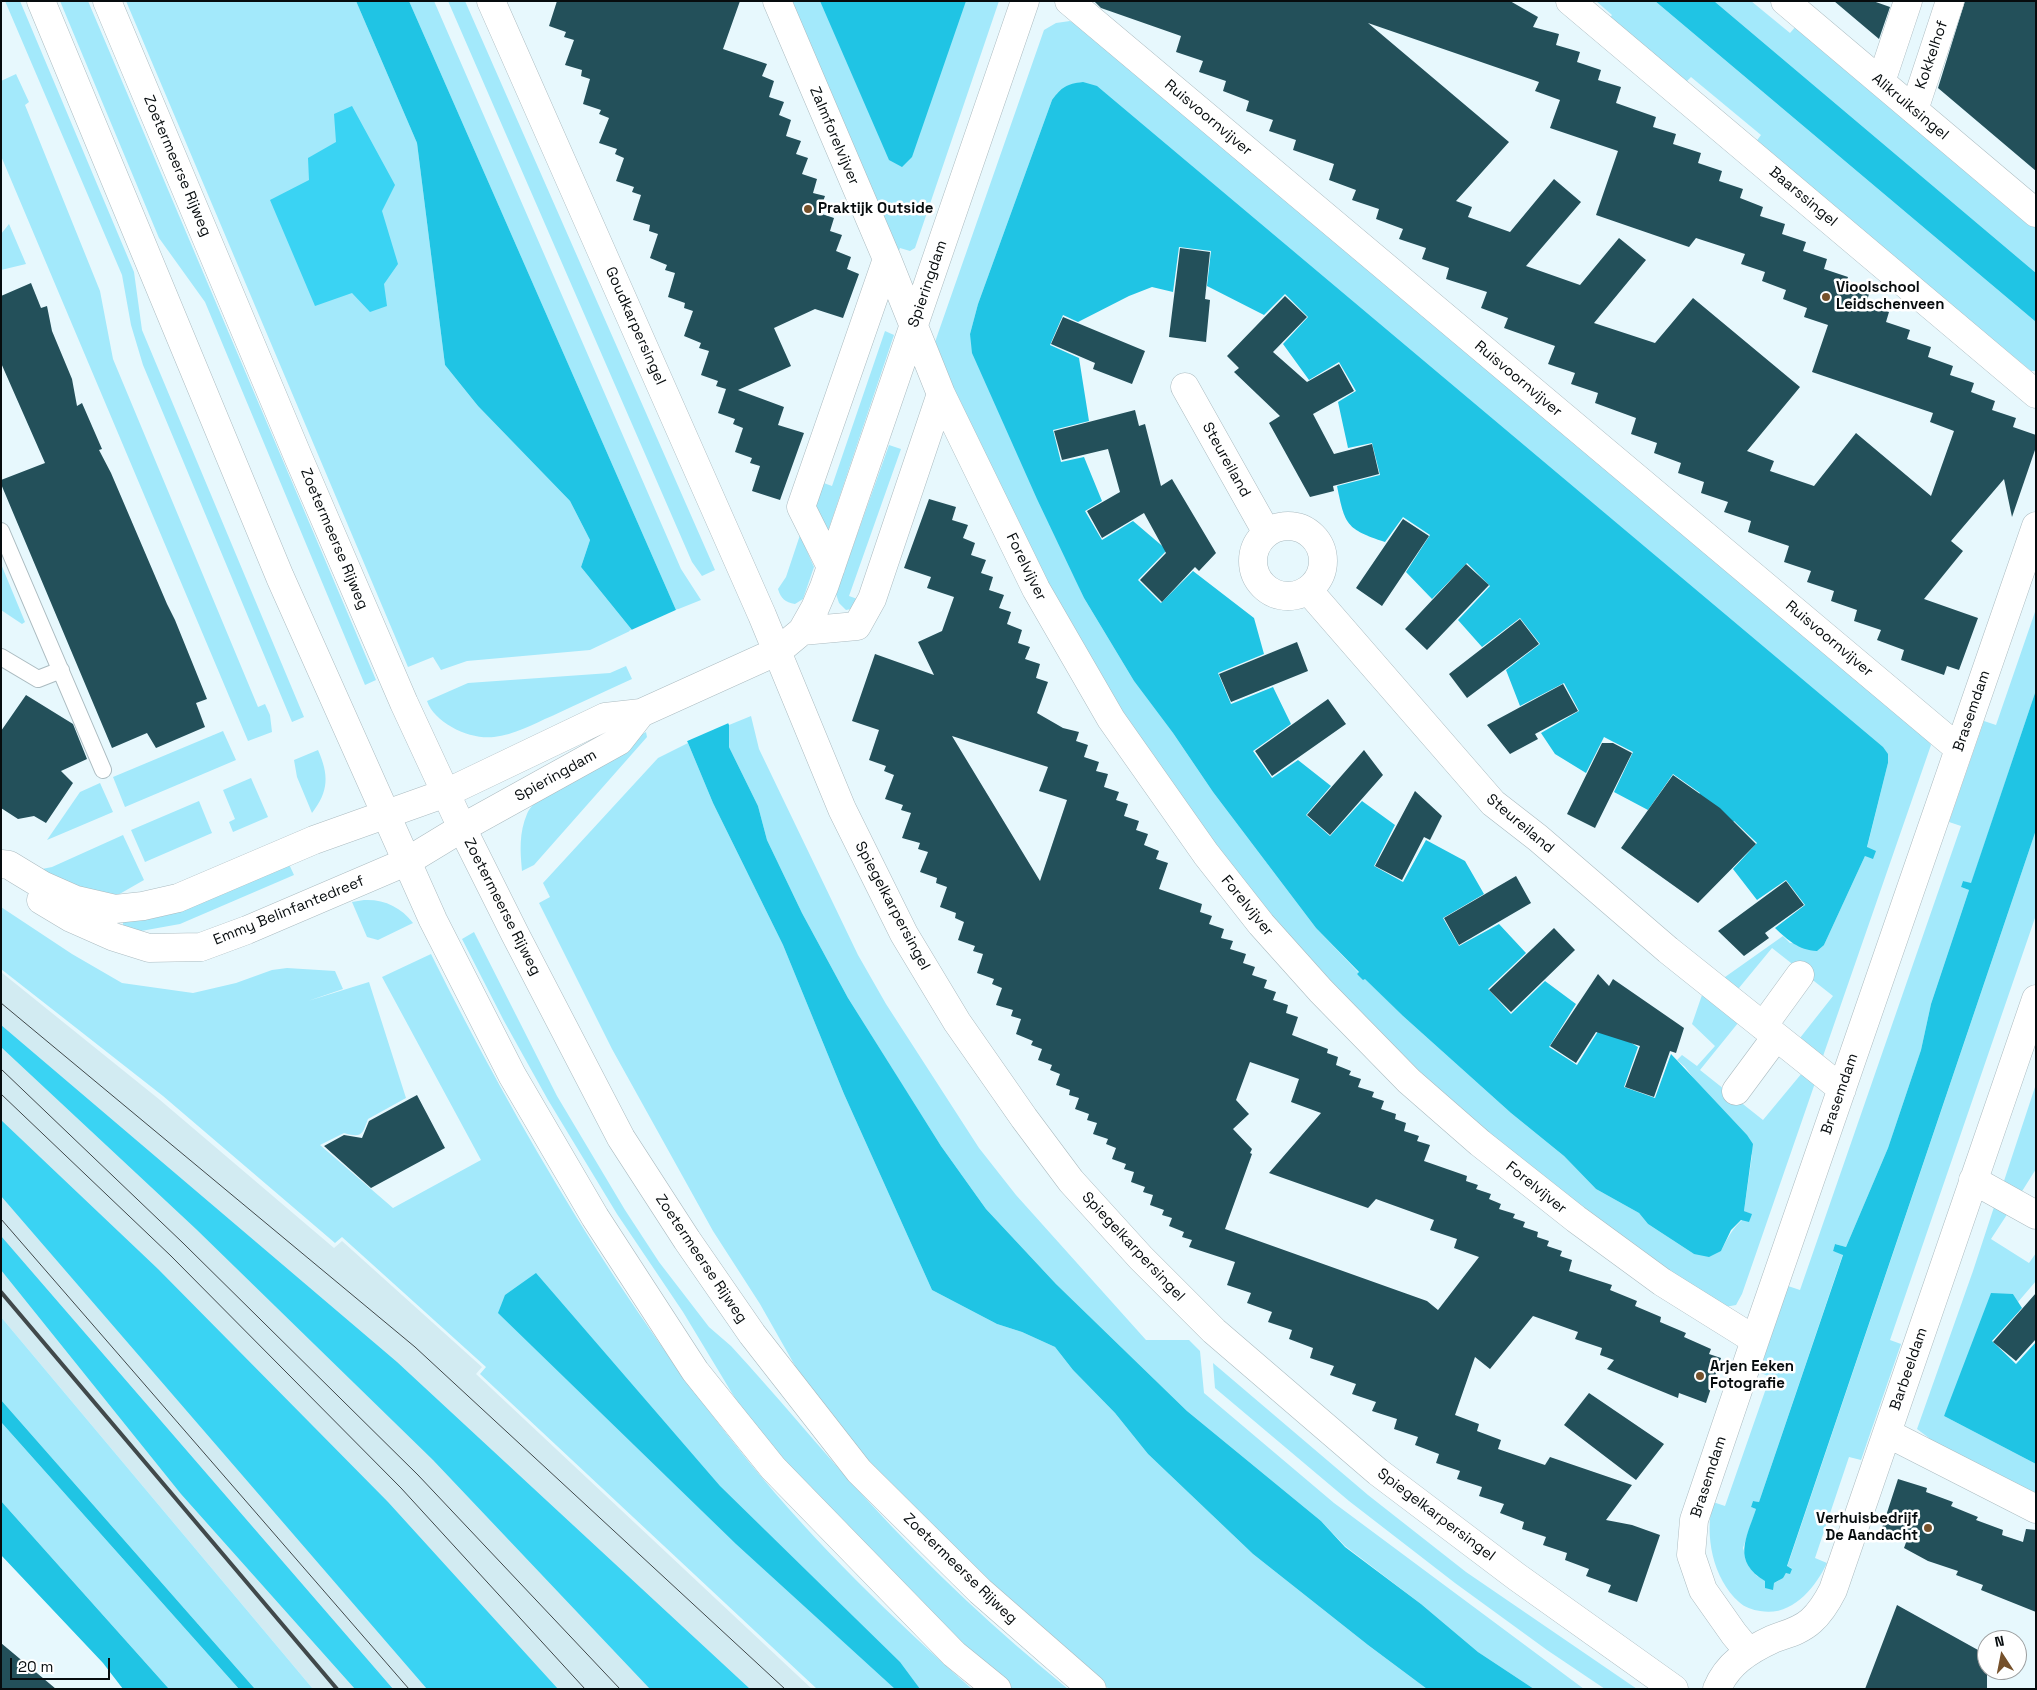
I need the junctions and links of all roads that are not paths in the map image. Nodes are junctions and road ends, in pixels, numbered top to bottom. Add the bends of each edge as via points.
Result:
1 (41, 1) edge
2 (107, 1) edge
3 (491, 1) edge
4 (777, 1) edge
5 (1025, 1) edge
6 (1570, 1) edge
7 (1784, 1) edge
8 (1908, 1) edge
9 (1950, 1) edge
10 (1076, 4) edge
11 (1881, 82) junction
12 (1914, 110) junction
13 (2036, 213) edge
14 (887, 259) junction
15 (914, 326) junction
16 (1185, 387) dead end
17 (941, 394) junction
18 (2036, 394) edge
19 (2036, 526) edge
20 (1, 531) edge
21 (1267, 534) junction
22 (831, 567) junction
23 (1308, 590) junction
24 (802, 631) junction
25 (778, 651) junction
26 (1, 657) edge
27 (61, 670) junction
28 (649, 709) junction
29 (1959, 749) junction
30 (103, 770) dead end
31 (446, 792) junction
32 (384, 815) junction
33 (462, 828) junction
34 (406, 862) junction
35 (1, 864) edge
36 (1, 876) edge
37 (1800, 975) dead end
38 (2036, 999) edge
39 (1770, 1031) junction
40 (1842, 1089) junction
41 (1736, 1091) dead end
42 (1973, 1180) junction
43 (2036, 1214) edge
44 (1755, 1340) junction
45 (1887, 1433) junction
46 (2036, 1509) edge
47 (1749, 1652) junction
48 (997, 1689) edge
49 (1092, 1689) edge
50 (1674, 1689) edge
51 (1717, 1689) edge

1 - 32 street via 280,577
2 - 31 street, Zoetermeerse Rijweg via 299,459
3 - 25 street, Goudkarpersingel
4 - 14 street, Zalmforelvijver
5 - 15 street, Spieringdam
6 - 18 street, Baarssingel
7 - 11 street, Alikruiksingel
8 - 11 street
9 - 12 street, Kokkelhof
10 - 29 street, Ruisvoornvijver
11 - 12 street, Alikruiksingel
12 - 13 street, Alikruiksingel
14 - 15 street, Zalmforelvijver
14 - 22 street via 801,507
15 - 17 street, Forelvijver
15 - 22 street, Spieringdam
16 - 21 street, Steureiland
17 - 24 street via 872,599 857,626
17 - 44 street, Forelvijver via 1036,589 1111,719 1206,854 1261,924 1321,992 1409,1080 1480,1143 1662,1282
19 - 29 street, Brasemdam
20 - 27 lane
21 - 23 street via 1254,553 1257,576 1264,586 1285,596
21 - 23 street via 1288,526 1300,528 1317,541 1324,562 1322,573
22 - 24 street, Spieringdam
23 - 39 street, Steureiland via 1493,803
24 - 25 street, Spieringdam
25 - 28 street, Spieringdam
25 - 50 street, Spiegelkarpersingel via 842,808 904,934 958,1022 1071,1181 1214,1331 1378,1472
26 - 27 lane via 38,679
27 - 30 lane
28 - 31 street, Spieringdam via 605,717
28 - 33 street, Spieringdam via 619,741
29 - 40 street, Brasemdam
31 - 32 street
31 - 33 street, Zoetermeerse Rijweg
32 - 34 street
32 - 35 street via 314,840 178,898 143,906 115,909 76,900
33 - 34 street, Emmy Belinfantedreef
33 - 49 street, Zoetermeerse Rijweg via 621,1138 752,1334 860,1470 980,1591
34 - 36 street, Emmy Belinfantedreef via 201,947 149,948 114,937 71,918
34 - 48 street via 439,934 512,1075 595,1216 695,1371 773,1468 954,1654
37 - 39 street
38 - 42 street, Barbeeldam
39 - 40 street, Steureiland
39 - 41 street
40 - 44 street, Brasemdam
42 - 43 street
42 - 45 street, Barbeeldam
44 - 47 street, Brasemdam via 1694,1520 1691,1555 1703,1590
45 - 46 street
45 - 47 street, Barbeeldam via 1824,1608 1810,1622
47 - 51 street, Barbeeldam via 1731,1665

